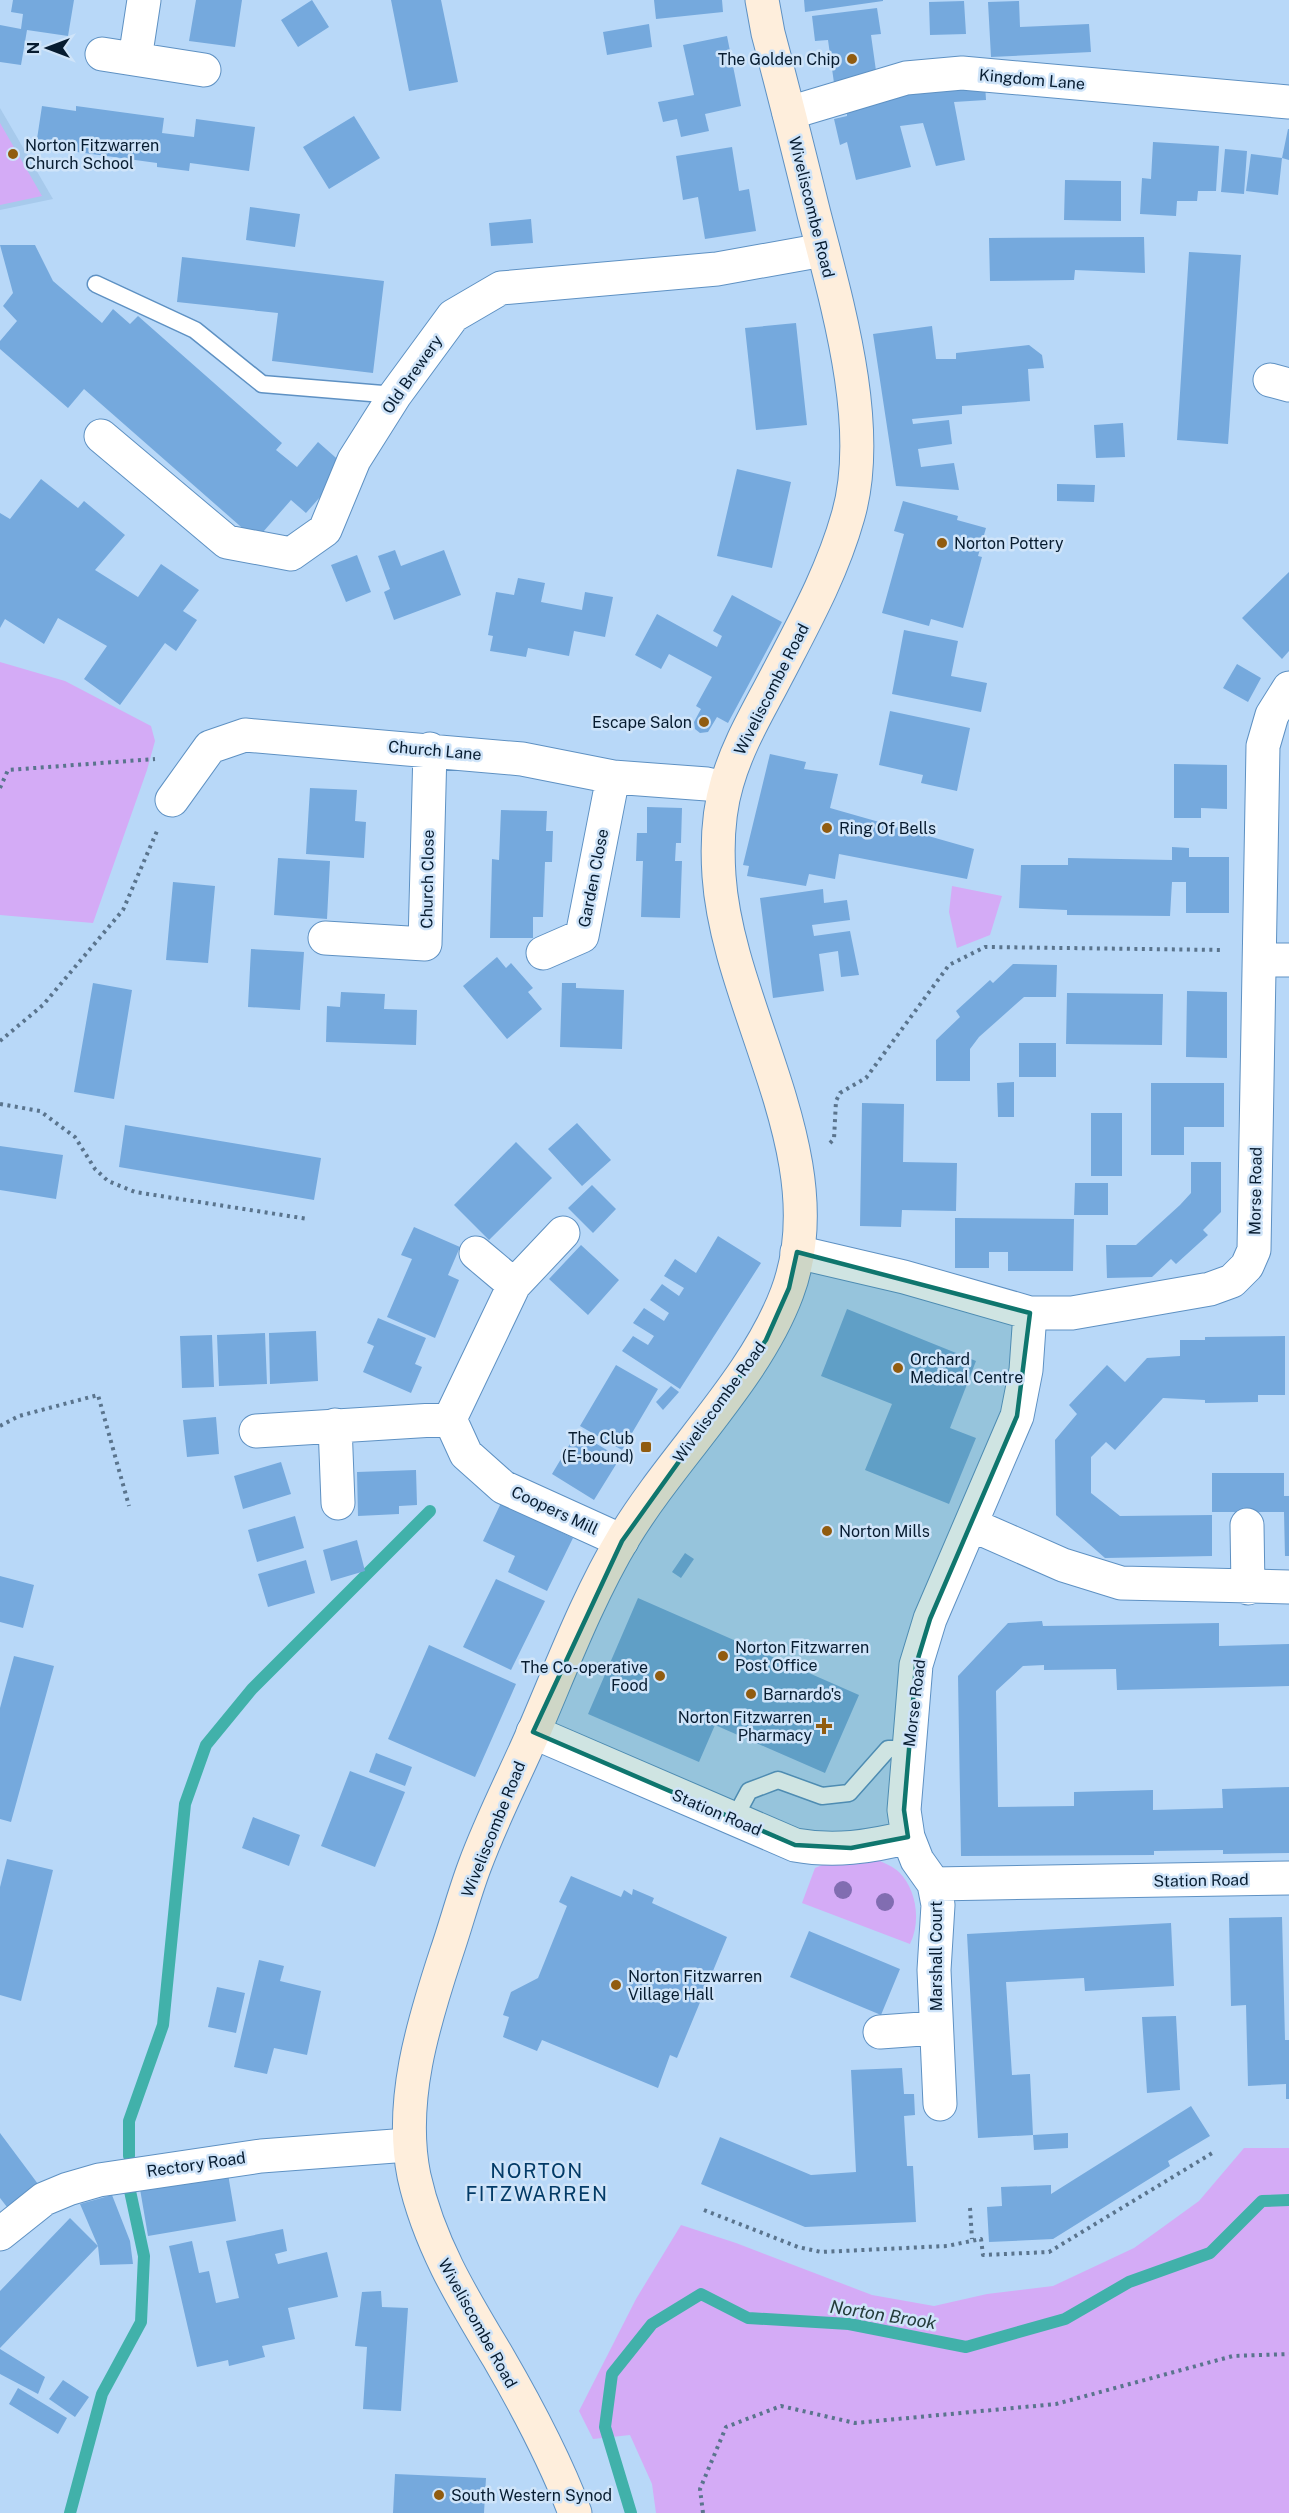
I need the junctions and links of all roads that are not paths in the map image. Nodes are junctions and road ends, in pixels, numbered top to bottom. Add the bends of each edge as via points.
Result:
1 (144, 0) edge
2 (762, 0) edge
3 (102, 54) dead end
4 (135, 59) junction
5 (204, 70) dead end
6 (1285, 102) edge
7 (789, 113) junction
8 (823, 250) junction
9 (96, 284) dead end
10 (395, 395) junction
11 (101, 436) dead end
12 (1289, 688) edge
13 (430, 749) junction
14 (613, 777) junction
15 (725, 788) junction
16 (172, 800) road end
17 (325, 938) dead end
18 (543, 953) dead end
19 (1270, 957) edge
20 (564, 1233) dead end
21 (797, 1252) junction
22 (476, 1253) dead end
23 (514, 1285) junction
24 (1030, 1313) junction
25 (450, 1419) junction
26 (335, 1425) junction
27 (256, 1431) dead end
28 (338, 1503) dead end
29 (972, 1525) junction
30 (1247, 1525) dead end
31 (622, 1541) junction
32 (1289, 1587) edge
33 (1248, 1588) junction
34 (533, 1732) junction
35 (909, 1749) junction
36 (734, 1819) junction
37 (908, 1837) junction
38 (1289, 1878) edge
39 (934, 1884) junction
40 (936, 2028) junction
41 (880, 2032) dead end
42 (940, 2104) dead end
43 (408, 2145) junction
44 (0, 2234) edge
45 (575, 2513) edge

1 - 4 street
2 - 7 main road, Wiveliscombe Road
3 - 4 street
4 - 5 street
6 - 7 street, Kingdom Lane via 962,73 906,78
7 - 8 main road, Wiveliscombe Road
8 - 10 street, Old Brewery via 717,269 501,288 453,316
8 - 15 main road, Wiveliscombe Road via 842,331 855,414 857,460 851,509 831,570 742,740
9 - 10 lane via 195,330 262,384
10 - 11 street, Old Brewery via 354,460 325,530 291,554 227,542
12 - 19 street, Morse Road via 1272,715 1263,746
13 - 14 street, Church Lane via 522,759
13 - 16 street, Church Lane via 245,735 210,747
13 - 17 street, Church Close via 425,944
14 - 15 street, Church Lane
14 - 18 street, Garden Close via 582,936
15 - 21 main road, Wiveliscombe Road via 719,826 719,881 730,939 792,1152 800,1220
19 - 24 street, Morse Road via 1254,1250 1247,1266 1232,1281 1210,1289 1072,1313
20 - 23 street
21 - 24 street, Morse Road
21 - 31 main road, Wiveliscombe Road via 789,1288 766,1340 664,1477
22 - 23 street
23 - 25 street
24 - 29 street, Morse Road via 1026,1370 1017,1416
25 - 26 street
25 - 31 street, Coopers Mill via 466,1454 503,1487
26 - 27 street
26 - 28 street
29 - 33 street via 1063,1565 1121,1583
29 - 35 street, Morse Road via 930,1619 916,1665
30 - 33 street
31 - 34 main road, Wiveliscombe Road
32 - 33 street
34 - 36 street, Station Road
34 - 43 main road, Wiveliscombe Road via 476,1862 430,2003 413,2078
35 - 36 lane via 888,1749 849,1793 822,1796 778,1780 749,1791
35 - 37 street, Morse Road via 904,1810
36 - 37 street, Station Road via 795,1845 818,1849 851,1848
37 - 39 street, Morse Road via 917,1860
38 - 39 street, Station Road
39 - 40 street, Marshall Court via 938,1905
40 - 41 street, Marshall Court
40 - 42 street, Marshall Court
43 - 44 street, Rectory Road via 261,2156 99,2180 44,2199
43 - 45 main road, Wiveliscombe Road via 422,2206 441,2258 531,2417

